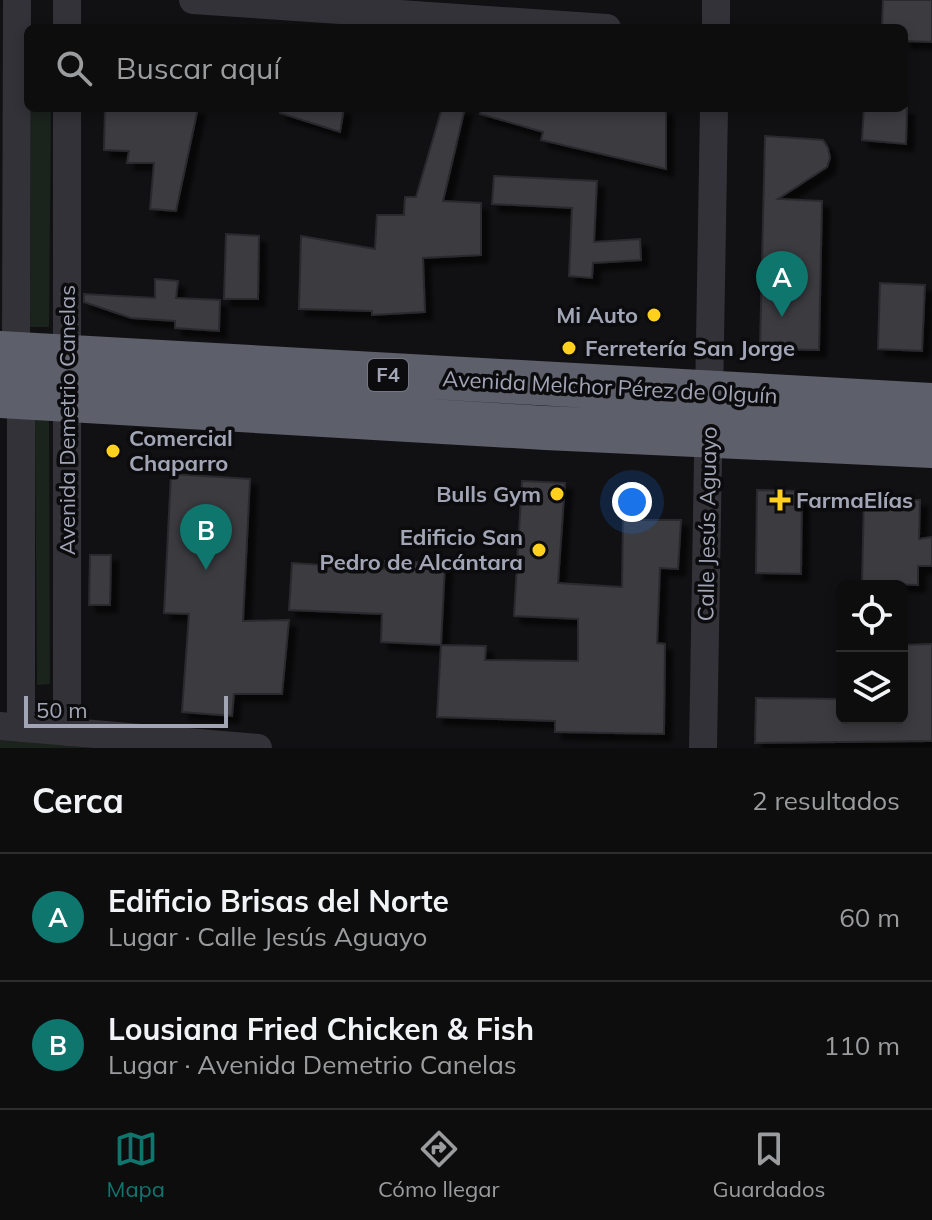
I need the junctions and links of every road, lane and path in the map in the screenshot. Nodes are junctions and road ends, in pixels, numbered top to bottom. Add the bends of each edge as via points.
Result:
1 (17, 0) edge
2 (67, 0) edge
3 (193, 0) edge
4 (716, 0) edge
5 (67, 24) edge
6 (548, 24) edge
7 (716, 24) edge
8 (67, 112) edge
9 (714, 112) edge
10 (8, 353) edge
11 (67, 356) junction
12 (709, 393) junction
13 (10, 397) edge
14 (67, 399) junction
15 (932, 405) edge
16 (709, 436) junction
17 (932, 446) edge
18 (10, 727) edge
19 (67, 732) junction
20 (222, 746) edge
21 (258, 748) edge
22 (703, 748) edge

1 - 10 street, Avenida Demetrio Canelas
2 - 5 street
3 - 6 street
4 - 7 street
8 - 11 street, Avenida Demetrio Canelas
9 - 12 street, Calle Jesús Aguayo
10 - 11 highway, Avenida Melchor Pérez de Olguín / F4
10 - 13 street, Avenida Demetrio Canelas
11 - 12 highway, Avenida Melchor Pérez de Olguín / F4
11 - 14 street, Avenida Demetrio Canelas
12 - 15 highway, Avenida Melchor Pérez de Olguín / F4
12 - 16 street, Calle Jesús Aguayo
13 - 14 highway, Avenida Melchor Pérez de Olguín / F4
13 - 18 street, Avenida Demetrio Canelas
14 - 16 highway, Avenida Melchor Pérez de Olguín / F4
14 - 19 street, Avenida Demetrio Canelas
16 - 17 highway, Avenida Melchor Pérez de Olguín / F4
16 - 22 street, Calle Jesús Aguayo
18 - 19 street
19 - 20 street
20 - 21 street

